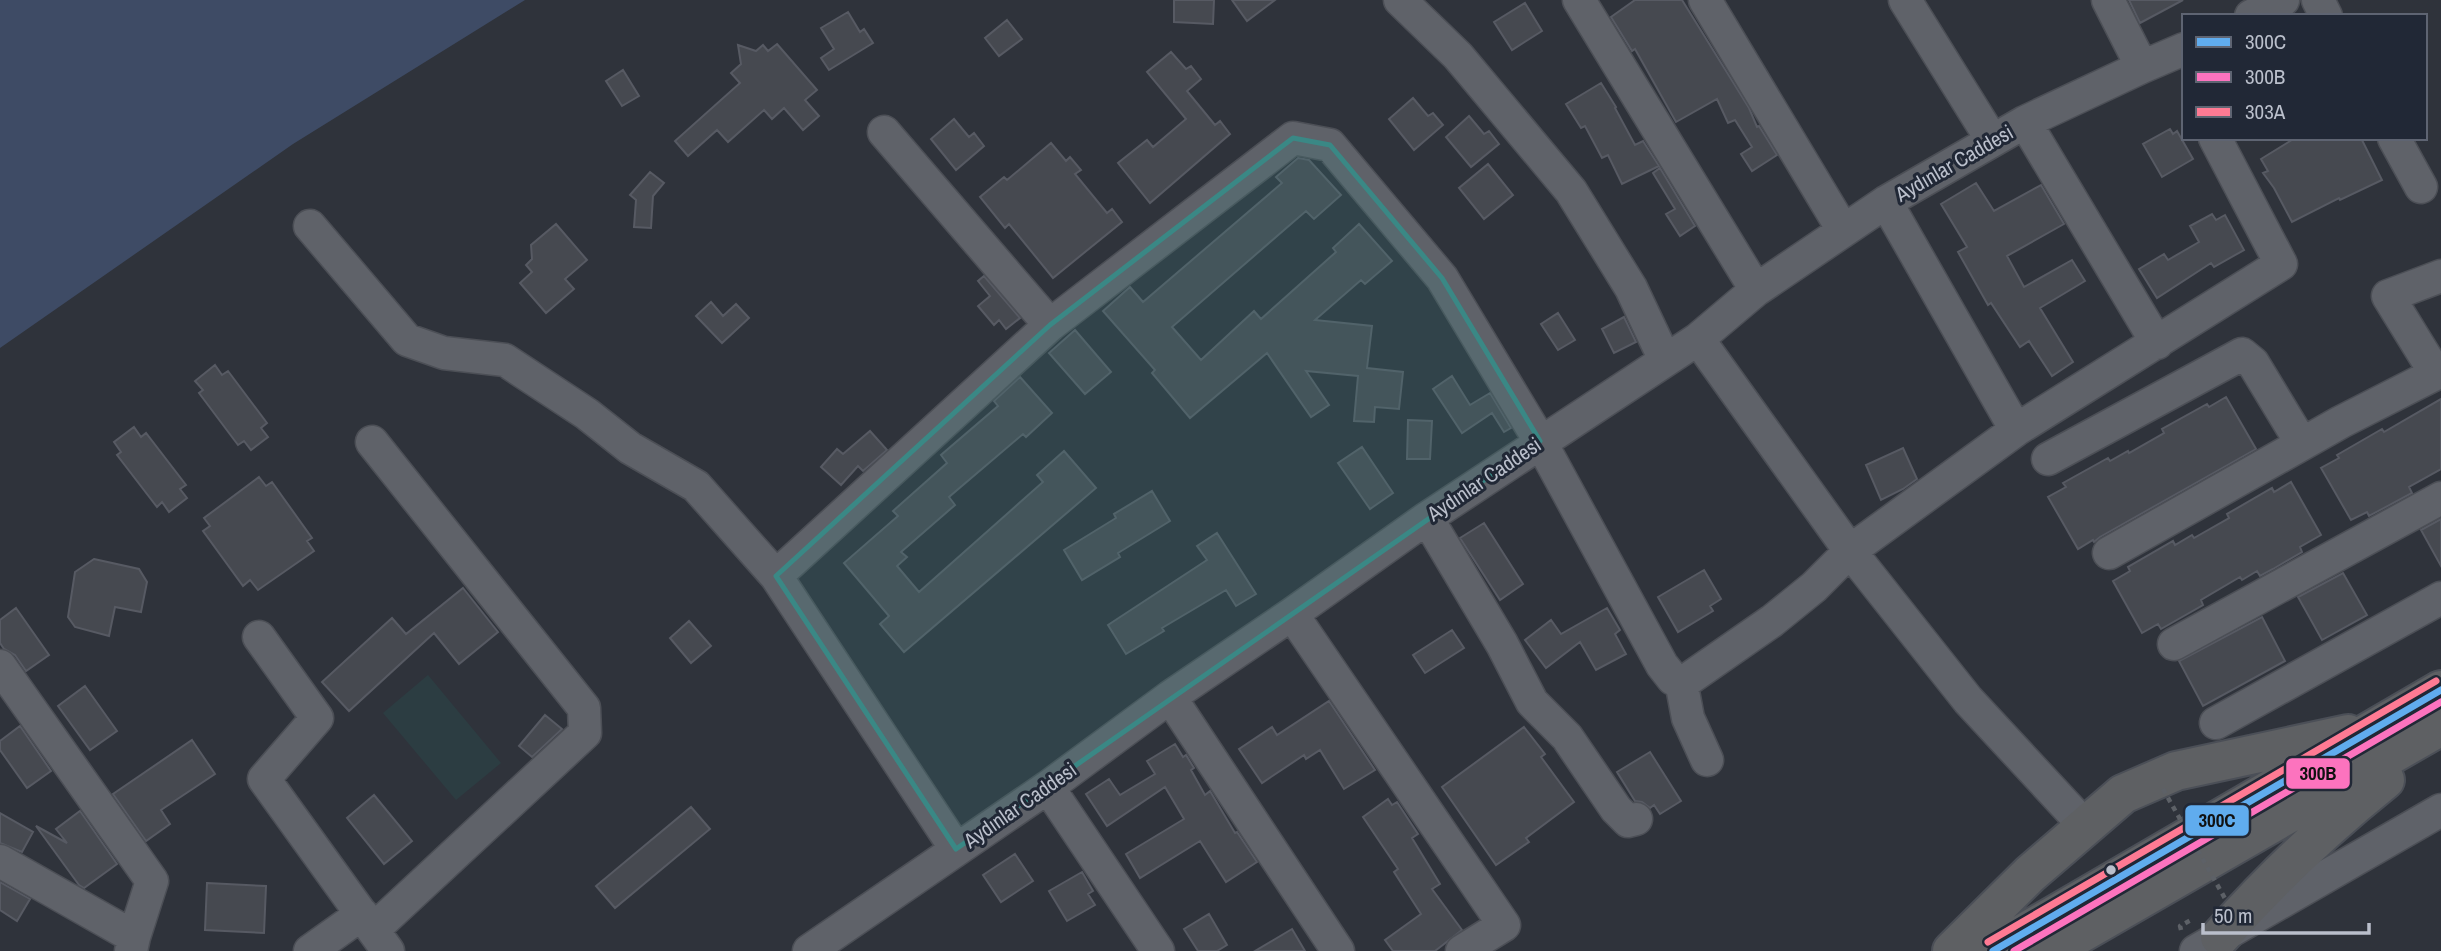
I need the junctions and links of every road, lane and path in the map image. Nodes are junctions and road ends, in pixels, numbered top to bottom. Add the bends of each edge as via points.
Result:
1 (1400, 0) edge
2 (1579, 0) edge
3 (1705, 0) edge
4 (1905, 0) edge
5 (2108, 0) edge
6 (2283, 0) edge
7 (2255, 14) edge
8 (2180, 61) edge
9 (2142, 67) junction
10 (2025, 122) junction
11 (884, 132) dead end
12 (2216, 140) edge
13 (2395, 140) edge
14 (1992, 141) junction
15 (2421, 187) dead end
16 (1886, 202) junction
17 (310, 226) dead end
18 (1843, 230) junction
19 (2441, 276) edge
20 (1756, 290) junction
21 (1050, 326) junction
22 (1698, 339) junction
23 (2157, 343) junction
24 (1665, 360) junction
25 (2439, 372) edge
26 (2016, 430) junction
27 (1540, 441) junction
28 (372, 442) dead end
29 (2302, 444) junction
30 (2049, 459) dead end
31 (2441, 498) edge
32 (1427, 518) junction
33 (1850, 551) junction
34 (2109, 553) dead end
35 (776, 576) junction
36 (2441, 598) edge
37 (1292, 614) junction
38 (259, 637) dead end
39 (2174, 643) dead end
40 (0, 666) edge
41 (1681, 681) junction
42 (2441, 690) edge
43 (1170, 697) junction
44 (2217, 723) dead end
45 (2441, 726) edge
46 (2381, 727) junction
47 (2441, 734) edge
48 (1707, 760) dead end
49 (1048, 787) junction
50 (2163, 789) dead end
51 (2441, 810) edge
52 (1636, 820) dead end
53 (2085, 826) junction
54 (956, 849) junction
55 (0, 861) edge
56 (2215, 930) edge
57 (375, 932) edge
58 (132, 944) edge
59 (310, 951) edge
60 (809, 951) edge
61 (1158, 951) edge
62 (1338, 951) edge
63 (1462, 951) edge
64 (1952, 951) edge
65 (1993, 951) edge
66 (2050, 951) edge

1 - 24 street via 1458,56 1571,191 1631,288
2 - 20 street
3 - 18 street
4 - 14 street
5 - 9 street
6 - 7 street
8 - 9 street, Aydınlar Caddesi
9 - 10 street, Aydınlar Caddesi
10 - 14 street, Aydınlar Caddesi
10 - 23 street
11 - 21 street
12 - 23 street via 2281,264
13 - 15 street
14 - 16 street, Aydınlar Caddesi
16 - 18 street, Aydınlar Caddesi
16 - 26 street
17 - 35 street via 407,340 444,354 505,360 630,448 695,486
18 - 20 street, Aydınlar Caddesi
19 - 25 street via 2388,296
20 - 22 street, Aydınlar Caddesi
21 - 27 street via 1293,138 1329,145 1442,278
21 - 35 street
22 - 24 street, Aydınlar Caddesi
22 - 33 street
23 - 26 street
24 - 27 street, Aydınlar Caddesi
25 - 29 street
26 - 33 street
27 - 32 street, Aydınlar Caddesi
27 - 41 street via 1662,665 1673,679
28 - 57 street via 584,708 585,733
29 - 30 street via 2251,360 2242,355
29 - 34 street
31 - 39 street
32 - 37 street, Aydınlar Caddesi
32 - 52 street via 1532,702 1567,737 1616,809 1628,821
33 - 41 street via 1772,621
33 - 53 street via 1968,700
35 - 54 street
36 - 44 street
37 - 43 street, Aydınlar Caddesi
37 - 63 street via 1504,925
38 - 57 street via 317,718 264,779
40 - 58 street via 152,881
41 - 48 street via 1688,718
42 - 46 highway
43 - 49 street, Aydınlar Caddesi
43 - 62 street
45 - 66 highway
46 - 53 highway via 2176,771 2123,794
46 - 65 highway
47 - 56 highway via 2323,831
49 - 54 street, Aydınlar Caddesi
49 - 61 street
50 - 56 path, bridge
51 - 56 street
53 - 64 highway
54 - 60 street, Aydınlar Caddesi
55 - 58 street
57 - 59 street

